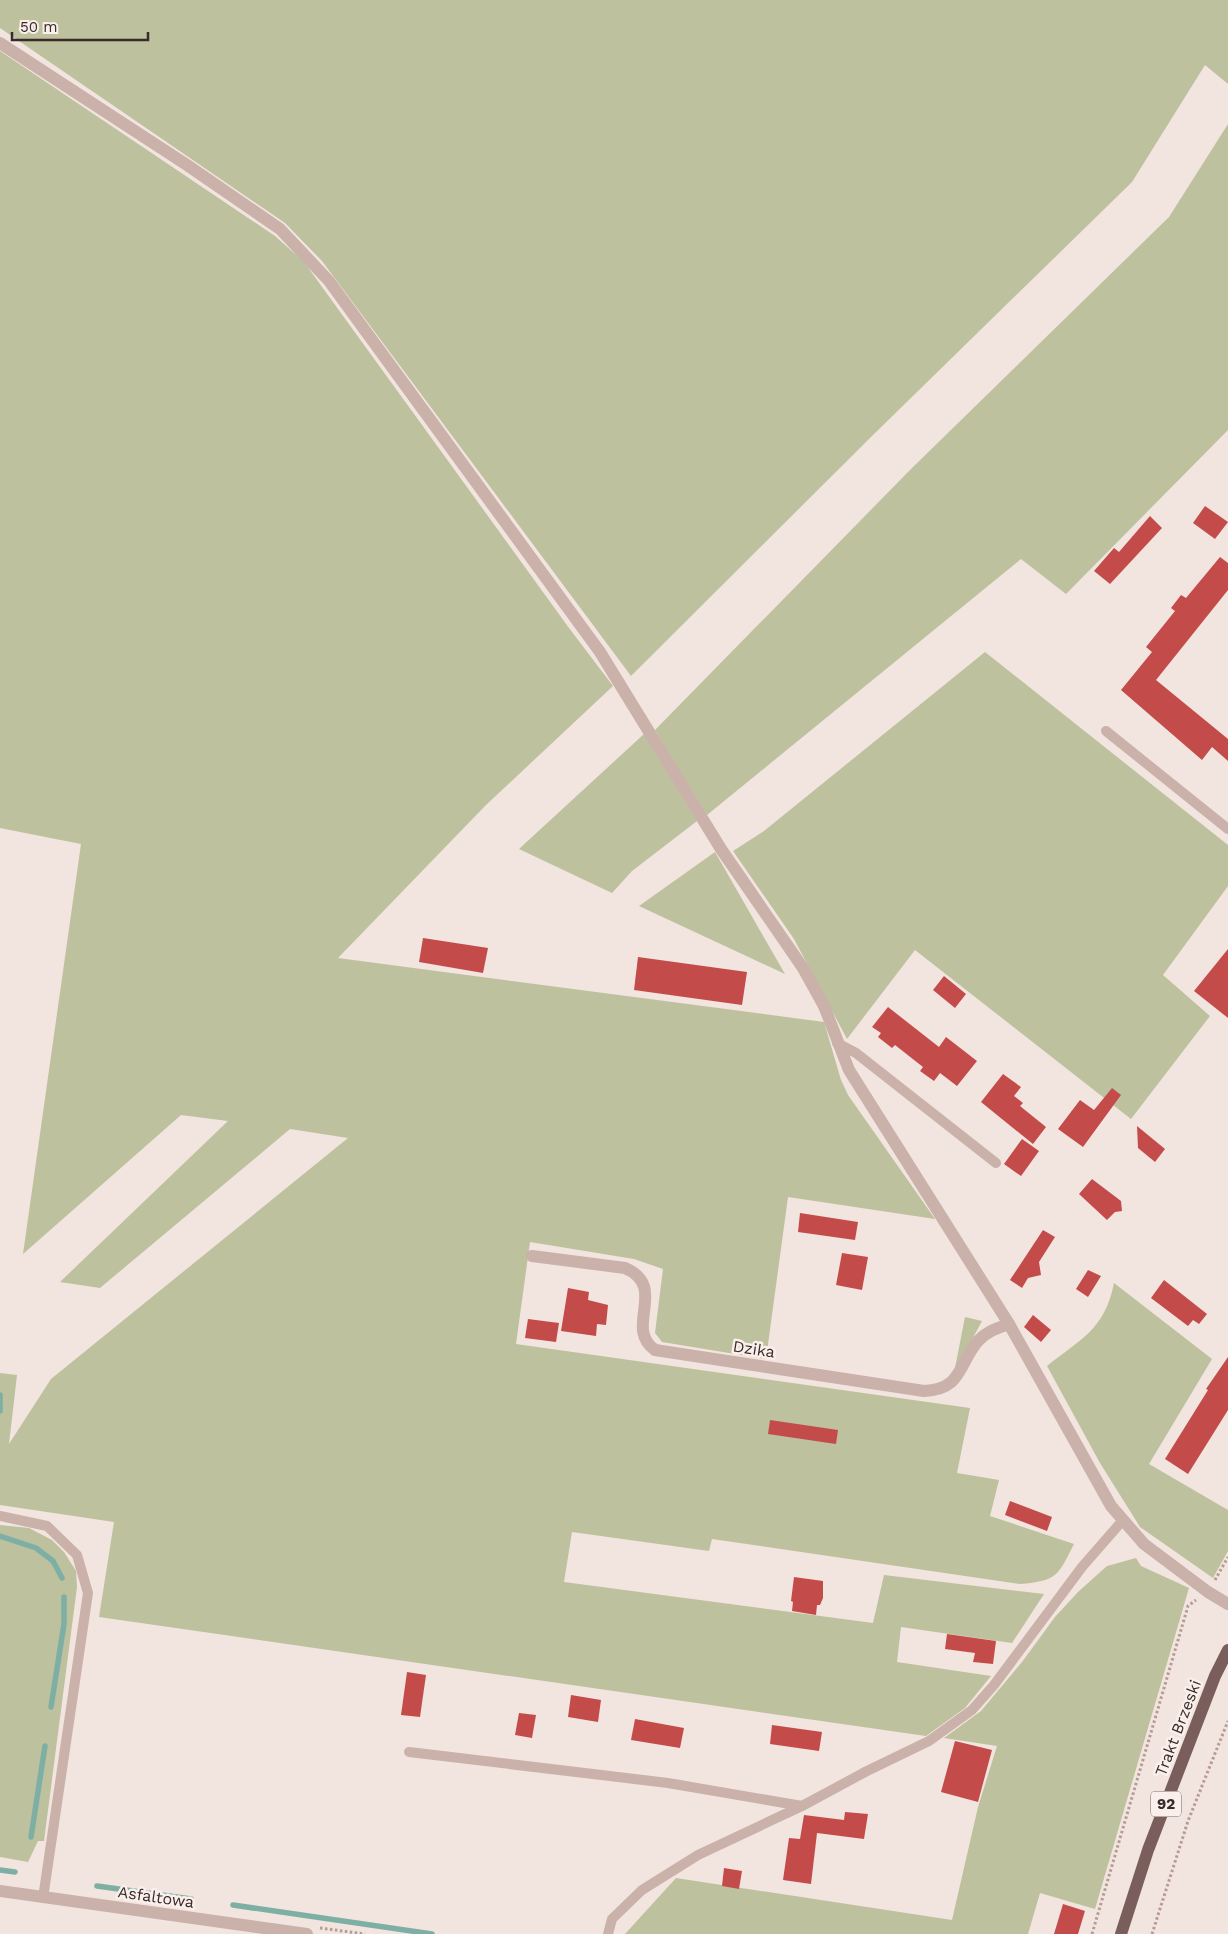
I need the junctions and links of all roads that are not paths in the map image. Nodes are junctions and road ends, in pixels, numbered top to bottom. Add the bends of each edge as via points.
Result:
1 (0, 43) edge
2 (1106, 731) dead end
3 (1228, 829) edge
4 (836, 1043) junction
5 (996, 1163) dead end
6 (532, 1256) dead end
7 (1009, 1324) junction
8 (0, 1516) edge
9 (1123, 1520) junction
10 (1228, 1604) edge
11 (1228, 1650) edge
12 (408, 1752) dead end
13 (802, 1806) junction
14 (0, 1891) edge
15 (43, 1898) junction
16 (307, 1934) edge
17 (608, 1934) edge
18 (1121, 1934) edge

1 - 4 street via 280,229 330,281 600,652 721,850 803,968 824,1006
2 - 3 lane
4 - 5 lane via 856,1053
4 - 7 street via 849,1070
6 - 7 street, Dzika via 635,1272 641,1277 646,1298 642,1331 646,1344 655,1350 924,1391 935,1391 956,1380 978,1341 992,1330
7 - 9 street via 1111,1506
8 - 15 lane via 47,1526 76,1555 88,1593
9 - 10 street via 1144,1544
9 - 13 lane via 1082,1567 972,1710 929,1741
11 - 18 main road, Trakt Brzeski / 92 via 1148,1850
12 - 13 lane via 668,1783
13 - 17 lane via 698,1855 642,1890 612,1919
14 - 15 street, Asfaltowa
15 - 16 street, Asfaltowa

